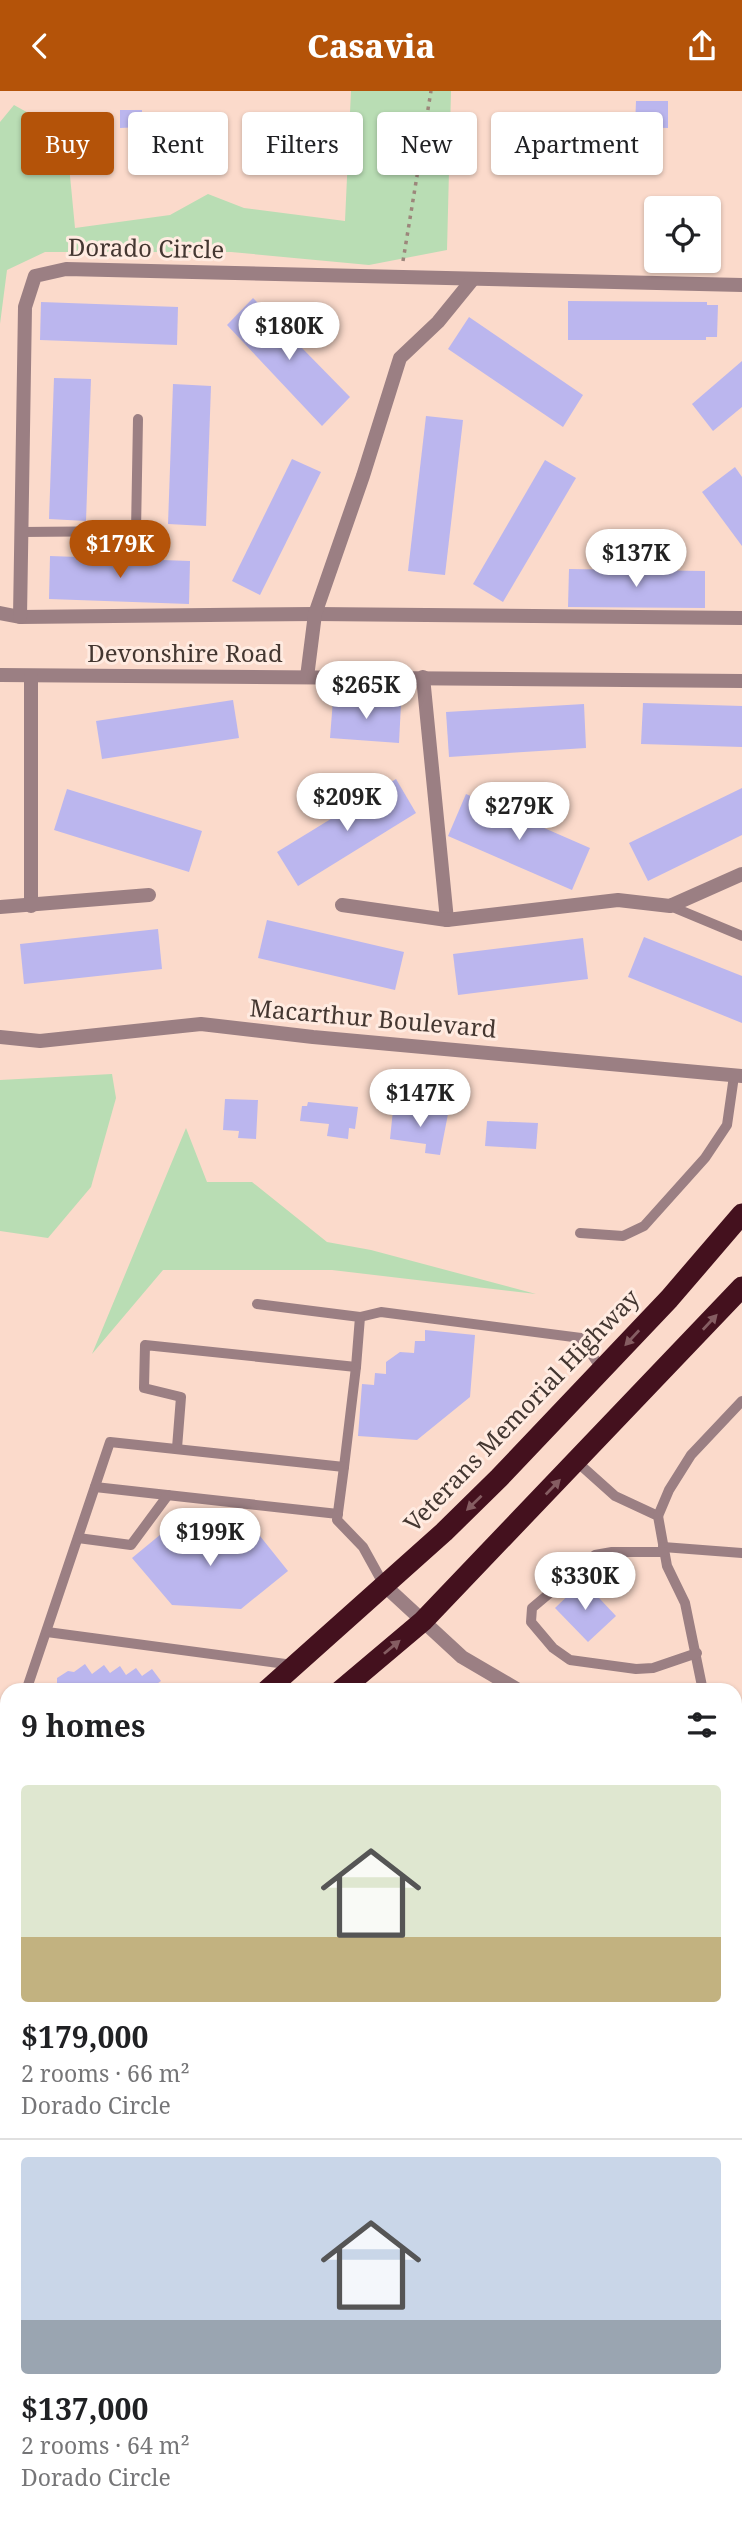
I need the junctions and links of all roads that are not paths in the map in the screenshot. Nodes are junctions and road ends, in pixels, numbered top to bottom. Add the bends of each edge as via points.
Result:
1 (473, 279) junction
2 (742, 285) edge
3 (138, 419) dead end
4 (22, 532) junction
5 (0, 613) edge
6 (315, 614) junction
7 (20, 617) junction
8 (742, 618) edge
9 (0, 675) edge
10 (31, 676) junction
11 (307, 677) junction
12 (423, 677) junction
13 (742, 681) edge
14 (742, 874) edge
15 (149, 895) dead end
16 (342, 905) dead end
17 (31, 906) junction
18 (670, 906) junction
19 (0, 907) edge
20 (447, 920) junction
21 (742, 936) edge
22 (0, 1037) edge
23 (738, 1076) edge
24 (742, 1214) edge
25 (580, 1233) dead end
26 (740, 1291) edge
27 (257, 1304) dead end
28 (360, 1317) junction
29 (356, 1367) junction
30 (601, 1370) junction
31 (742, 1401) edge
32 (177, 1448) junction
33 (577, 1462) junction
34 (344, 1467) junction
35 (95, 1487) junction
36 (168, 1496) junction
37 (338, 1514) junction
38 (658, 1516) junction
39 (78, 1538) junction
40 (664, 1549) junction
41 (742, 1553) edge
42 (384, 1585) junction
43 (423, 1621) junction
44 (47, 1632) junction
45 (697, 1653) junction
46 (294, 1665) junction
47 (29, 1683) edge
48 (275, 1683) edge
49 (349, 1683) edge
50 (506, 1683) edge
51 (702, 1683) edge

1 - 2 street, Dorado Circle
1 - 4 street, Dorado Circle via 66,269 35,276 25,307
1 - 6 street via 400,358
3 - 4 lane via 136,531
4 - 7 street, Dorado Circle
5 - 7 street
6 - 7 street
6 - 8 street
6 - 11 street
9 - 10 street, Devonshire Road
10 - 11 street, Devonshire Road
10 - 17 street
11 - 12 street, Devonshire Road
12 - 13 street, Devonshire Road
12 - 20 street
14 - 18 street
15 - 17 street
16 - 20 street
17 - 19 street
18 - 20 street via 618,900
18 - 21 lane
22 - 23 street, Macarthur Boulevard via 40,1041 201,1024
23 - 25 lane via 727,1125 705,1158 644,1226 623,1236
24 -> 30 highway, Veterans Memorial Highway
33 -> 26 highway
27 - 28 lane
28 - 29 lane
28 - 30 lane via 381,1312 581,1338
29 - 32 lane via 145,1345 144,1388 181,1397
29 - 34 lane
30 -> 42 highway, Veterans Memorial Highway via 499,1478
31 - 38 lane via 691,1455
32 - 34 lane
32 - 35 lane via 110,1441
33 - 38 lane via 615,1496
43 -> 33 highway
34 - 37 lane
35 - 36 lane
35 - 39 lane
36 - 37 lane
36 - 39 lane via 131,1545
37 - 42 lane via 337,1520 363,1547
38 - 40 lane
39 - 44 lane
40 - 41 lane
40 - 45 lane via 685,1603
40 - 45 lane via 595,1555 532,1608 530,1622 570,1660 636,1669
42 - 43 street
42 - 46 highway, Veterans Memorial Highway
49 -> 43 highway
43 - 50 street via 462,1657
44 - 46 lane
44 - 47 lane
45 - 51 lane
46 - 48 highway, Veterans Memorial Highway

